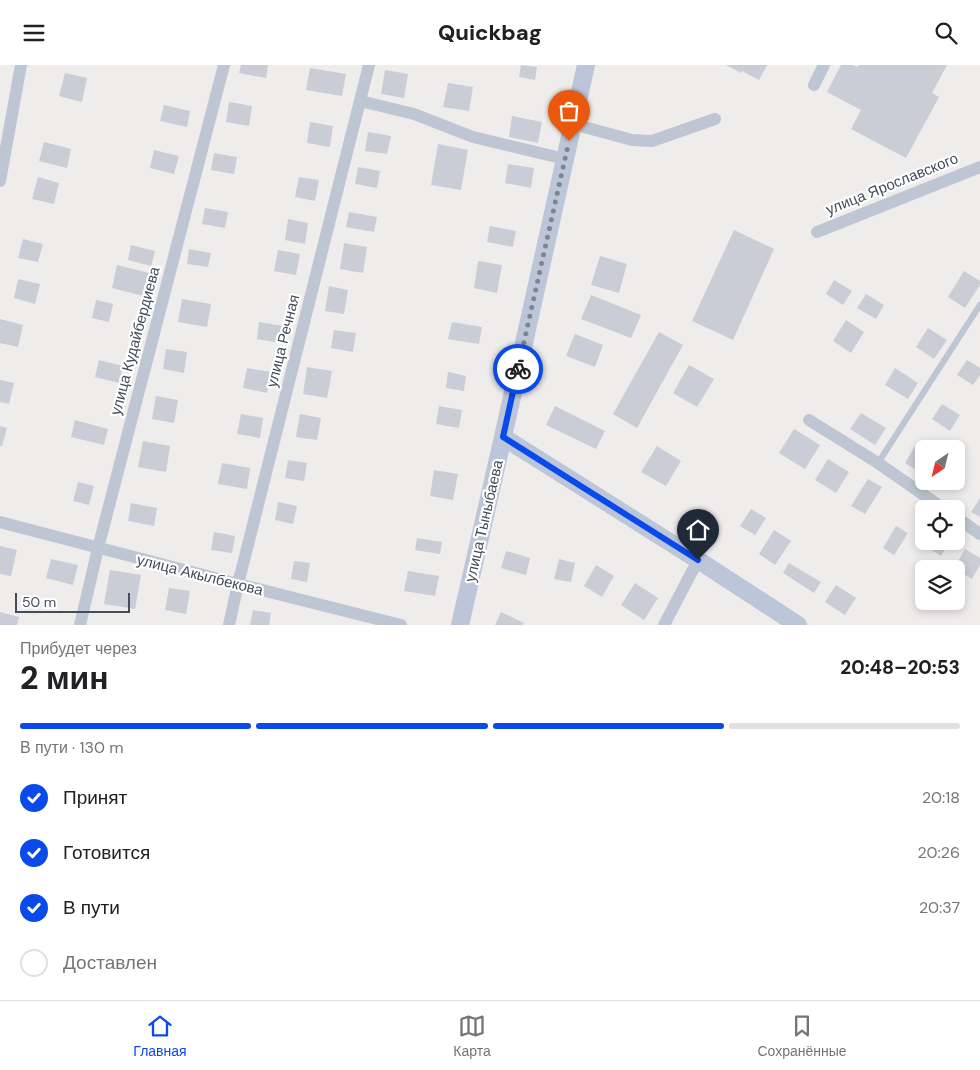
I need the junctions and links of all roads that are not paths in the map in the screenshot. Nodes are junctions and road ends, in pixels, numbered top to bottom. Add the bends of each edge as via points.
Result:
1 (21, 65) edge
2 (224, 65) edge
3 (369, 65) edge
4 (586, 65) edge
5 (824, 65) edge
6 (814, 85) dead end
7 (360, 101) junction
8 (715, 119) dead end
9 (573, 124) junction
10 (566, 159) junction
11 (980, 167) edge
12 (0, 181) edge
13 (817, 232) dead end
14 (980, 305) edge
15 (809, 420) dead end
16 (503, 437) junction
17 (878, 463) junction
18 (931, 500) edge
19 (0, 522) edge
20 (965, 523) edge
21 (980, 534) edge
22 (98, 548) junction
23 (698, 560) junction
24 (238, 585) junction
25 (80, 625) edge
26 (229, 625) edge
27 (401, 625) edge
28 (460, 625) edge
29 (664, 625) edge
30 (798, 625) edge

1 - 12 street
2 - 22 street, улица Кудайбердиева
3 - 7 street, улица Речная
4 - 9 street, улица Тыныбаева
5 - 6 street
7 - 10 street via 414,114 473,137
7 - 24 street, улица Речная
8 - 9 street via 652,141 632,140
9 - 10 street, улица Тыныбаева
10 - 16 street, улица Тыныбаева
11 - 13 street, улица Ярославского
14 - 17 lane
15 - 17 street
16 - 23 street
16 - 28 street, улица Тыныбаева
17 - 18 street
19 - 22 street, улица Акылбекова
20 - 21 street
22 - 24 street, улица Акылбекова
22 - 25 street, улица Кудайбердиева
23 - 29 street
23 - 30 street
24 - 26 street, улица Речная
24 - 27 street, улица Акылбекова

